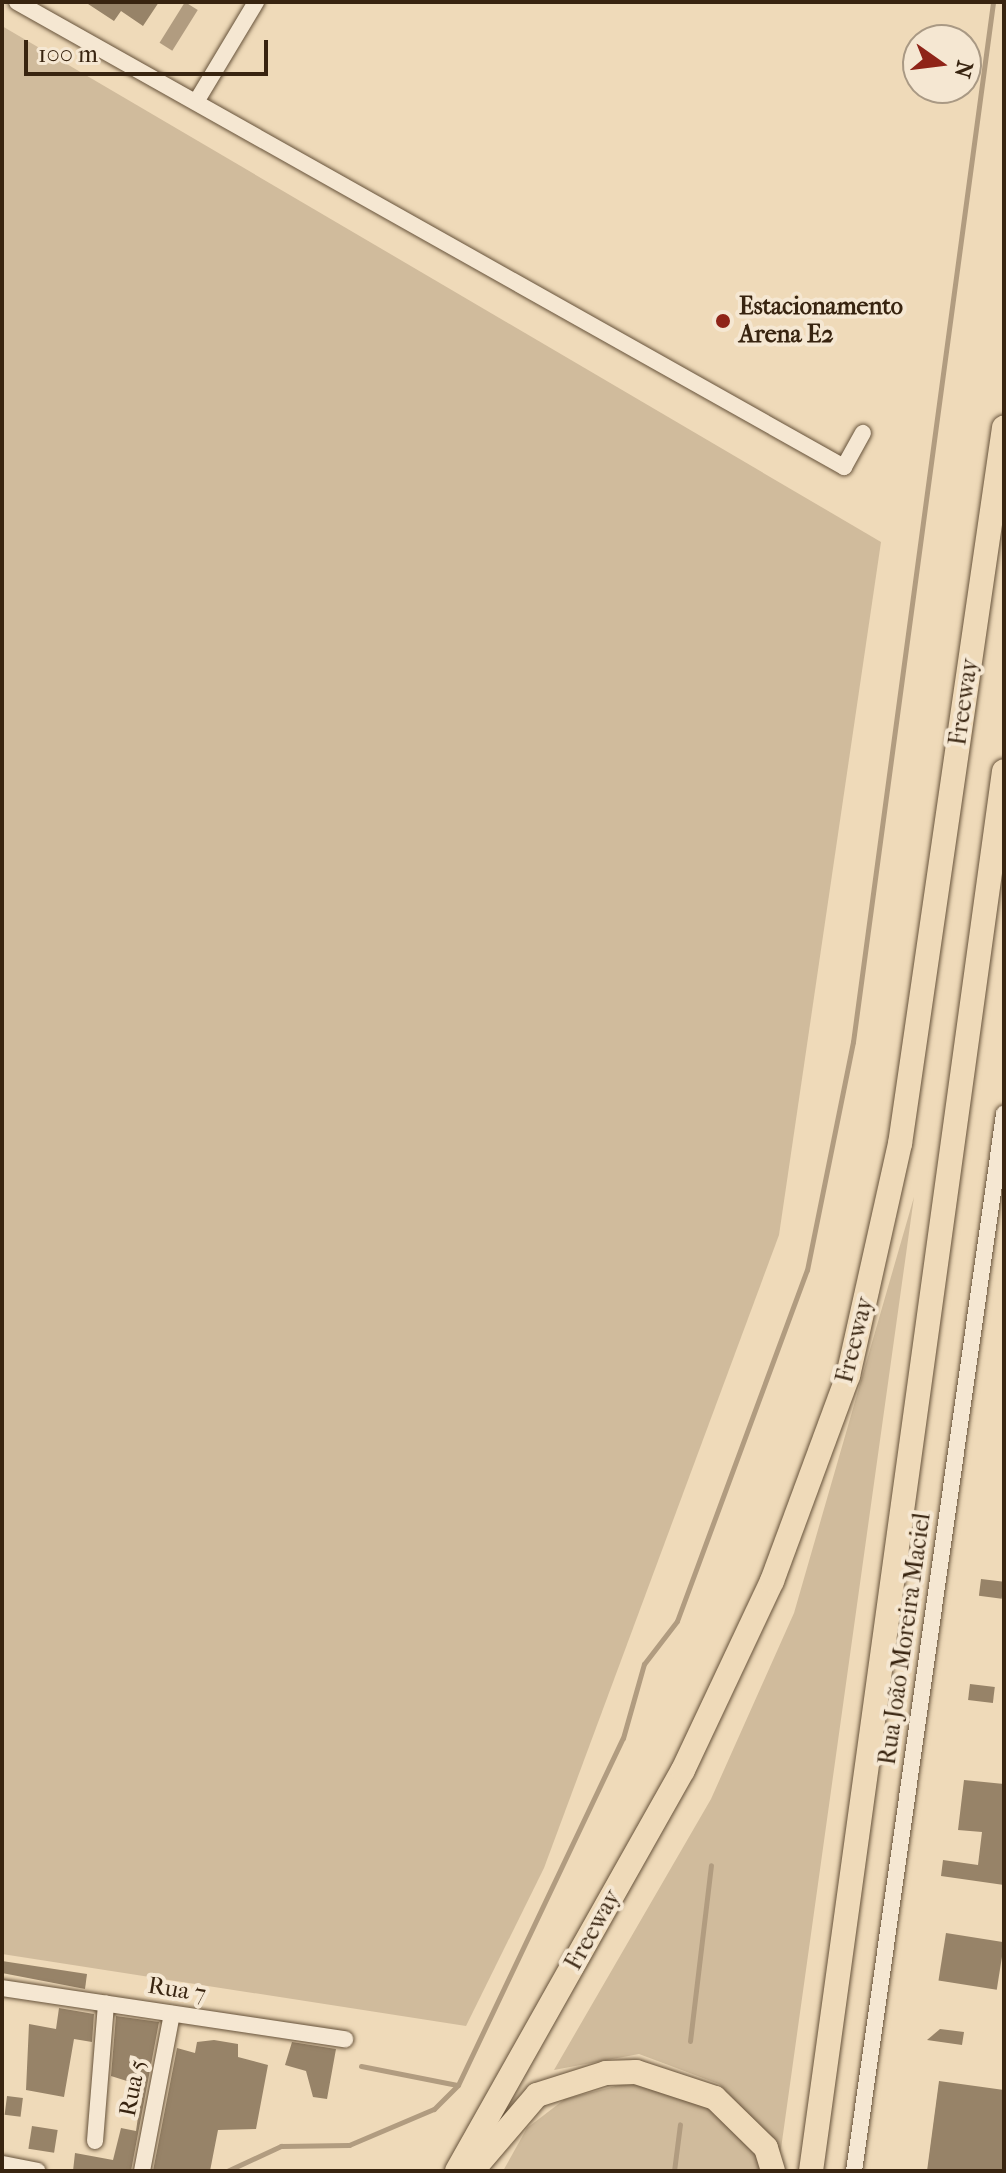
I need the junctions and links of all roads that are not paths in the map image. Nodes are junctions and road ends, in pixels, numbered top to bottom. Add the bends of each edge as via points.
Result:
1 (17, 2) edge
2 (256, 2) edge
3 (245, 10) edge
4 (196, 102) junction
5 (1004, 428) edge
6 (863, 433) dead end
7 (1004, 771) edge
8 (1004, 1114) edge
9 (2, 1988) edge
10 (106, 2003) junction
11 (172, 2014) junction
12 (345, 2039) dead end
13 (95, 2141) dead end
14 (2, 2164) edge
15 (37, 2171) edge
16 (142, 2171) edge
17 (457, 2171) edge
18 (472, 2171) edge
19 (773, 2171) edge
20 (811, 2171) edge
21 (854, 2171) edge

1 - 4 street
2 - 3 street
3 - 4 street
4 - 6 street via 844,467
5 - 17 highway, Freeway via 900,1144 848,1376 772,1581 683,1770
7 - 20 highway
8 - 21 street, Rua João Moreira Maciel
9 - 10 street, Rua 7
10 - 11 street, Rua 7
10 - 13 street
11 - 12 street, Rua 7
11 - 16 street, Rua 5
14 - 15 street
18 - 19 highway via 537,2095 606,2073 636,2072 715,2098 766,2148

